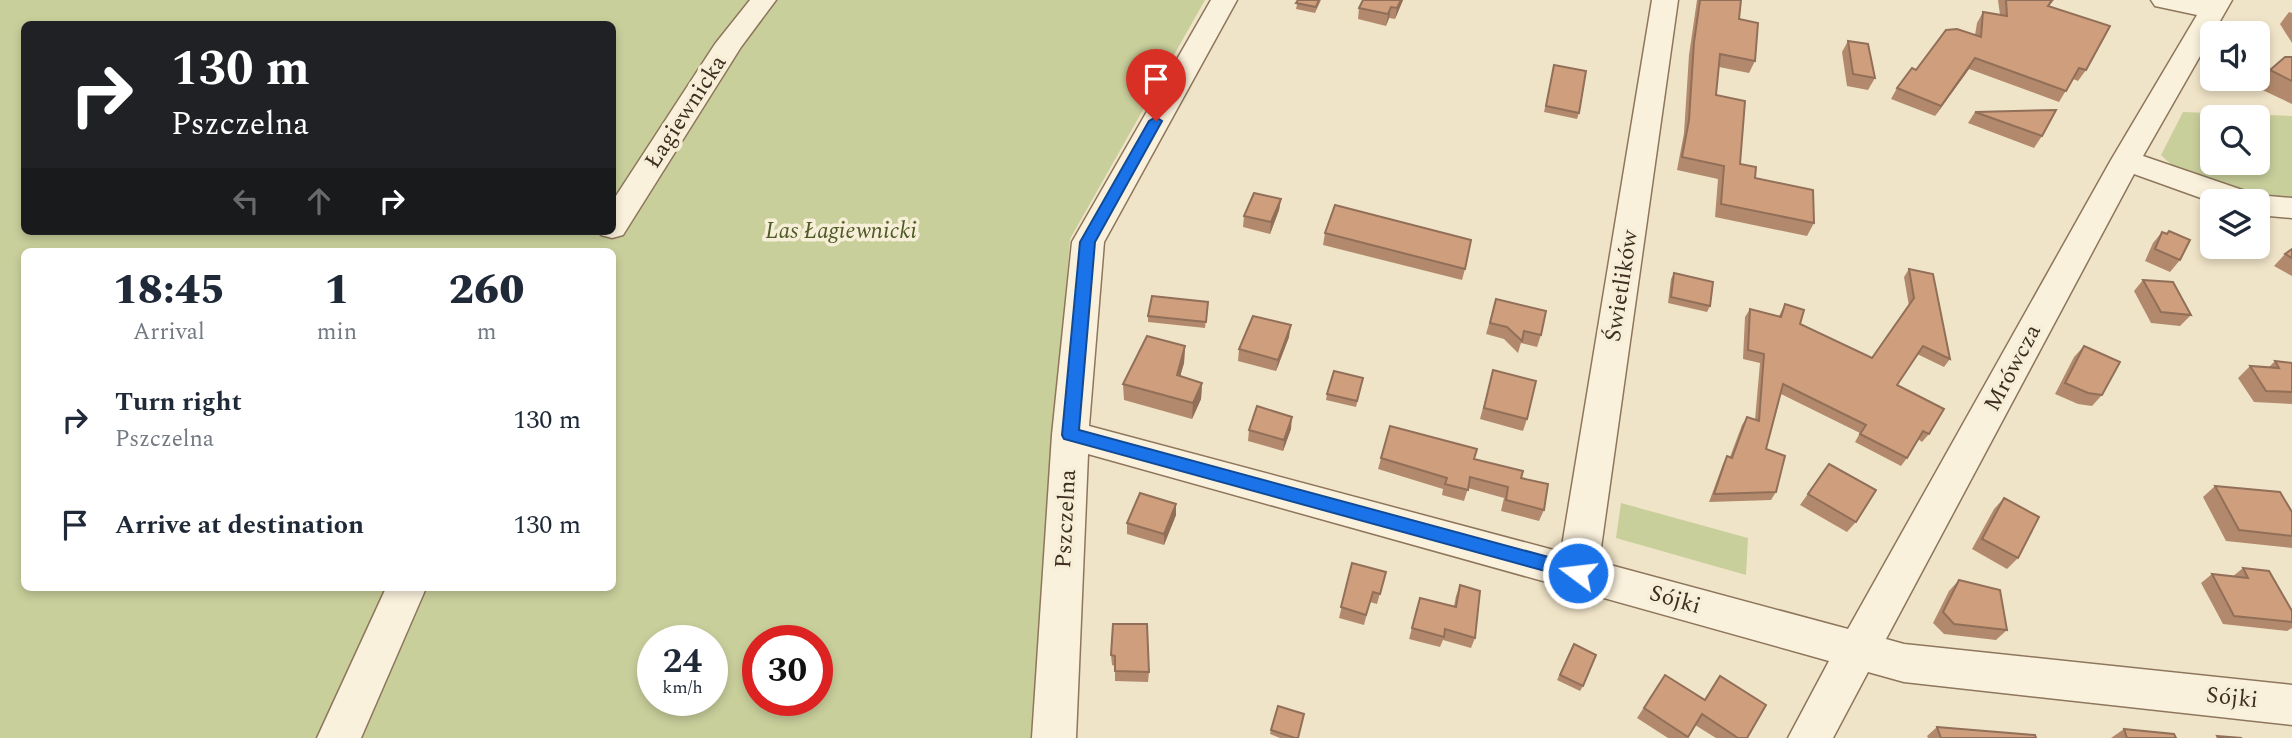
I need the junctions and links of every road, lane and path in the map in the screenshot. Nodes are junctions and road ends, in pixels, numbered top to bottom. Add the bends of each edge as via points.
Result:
1 (763, 0) edge
2 (1224, 0) edge
3 (1665, 0) edge
4 (2164, 0) edge
5 (2216, 5) edge
6 (2126, 159) junction
7 (2203, 189) edge
8 (2270, 206) edge
9 (2292, 208) edge
10 (616, 221) edge
11 (1070, 435) junction
12 (1578, 573) junction
13 (405, 591) edge
14 (1859, 651) junction
15 (2292, 705) edge
16 (339, 738) edge
17 (1054, 738) edge
18 (1810, 738) edge

1 - 10 street, Łagiewnicka via 729,44
2 - 11 street, Pszczelna via 1087,242
3 - 12 street, Świetlików
4 - 5 street
5 - 6 street, Mrówcza
6 - 7 street
6 - 14 street, Mrówcza
8 - 9 street
11 - 12 street, Sójki
11 - 17 street, Pszczelna
12 - 14 street, Sójki
13 - 16 street
14 - 15 street, Sójki via 1944,669
14 - 18 street, Mrówcza

